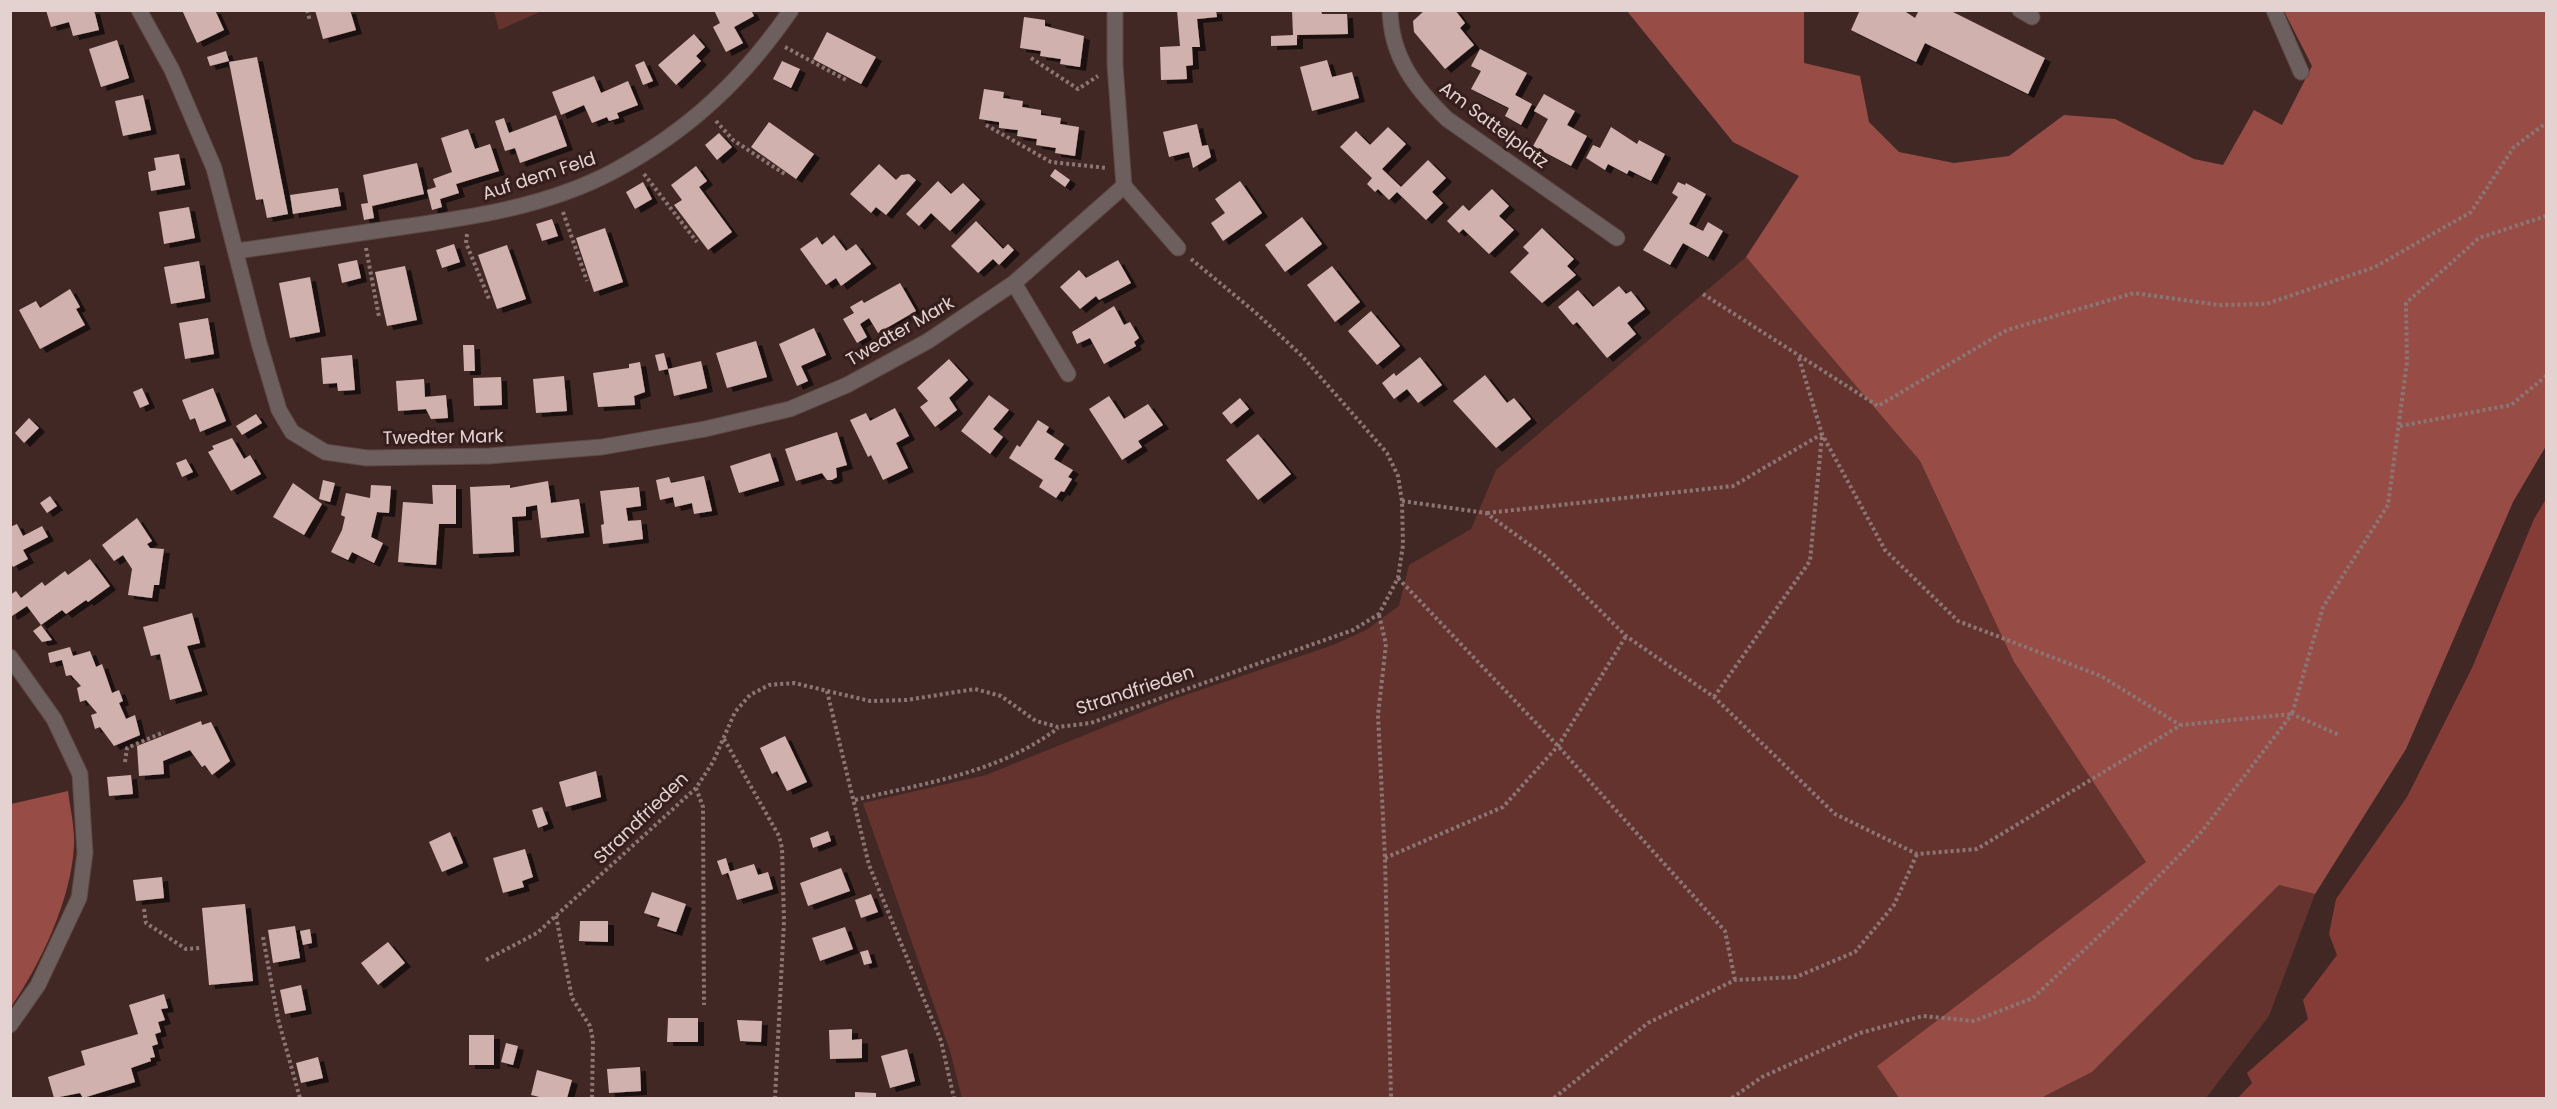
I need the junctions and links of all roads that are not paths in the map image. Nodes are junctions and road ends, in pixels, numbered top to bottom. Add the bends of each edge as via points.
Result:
1 (139, 10) edge
2 (791, 10) edge
3 (1115, 10) edge
4 (1390, 10) edge
5 (2274, 10) edge
6 (2301, 72) dead end
7 (1124, 186) junction
8 (1617, 238) dead end
9 (1178, 248) road end
10 (237, 251) junction
11 (1014, 283) junction
12 (1068, 374) dead end
13 (10, 657) edge
14 (10, 1025) edge

1 - 10 street, Twedter Mark via 172,70 214,168
2 - 10 street, Auf dem Feld via 771,40 705,110 613,172 556,194 474,217
3 - 7 street
4 - 8 street, Am Sattelplatz via 1398,54 1422,96 1447,119
5 - 6 street
7 - 9 street
7 - 11 street, Twedter Mark
10 - 11 street, Twedter Mark via 279,410 292,432 325,452 367,458 489,456 602,447 790,409 846,385 928,341
11 - 12 street
13 - 14 street via 54,719 80,774 85,853 79,898 39,984

